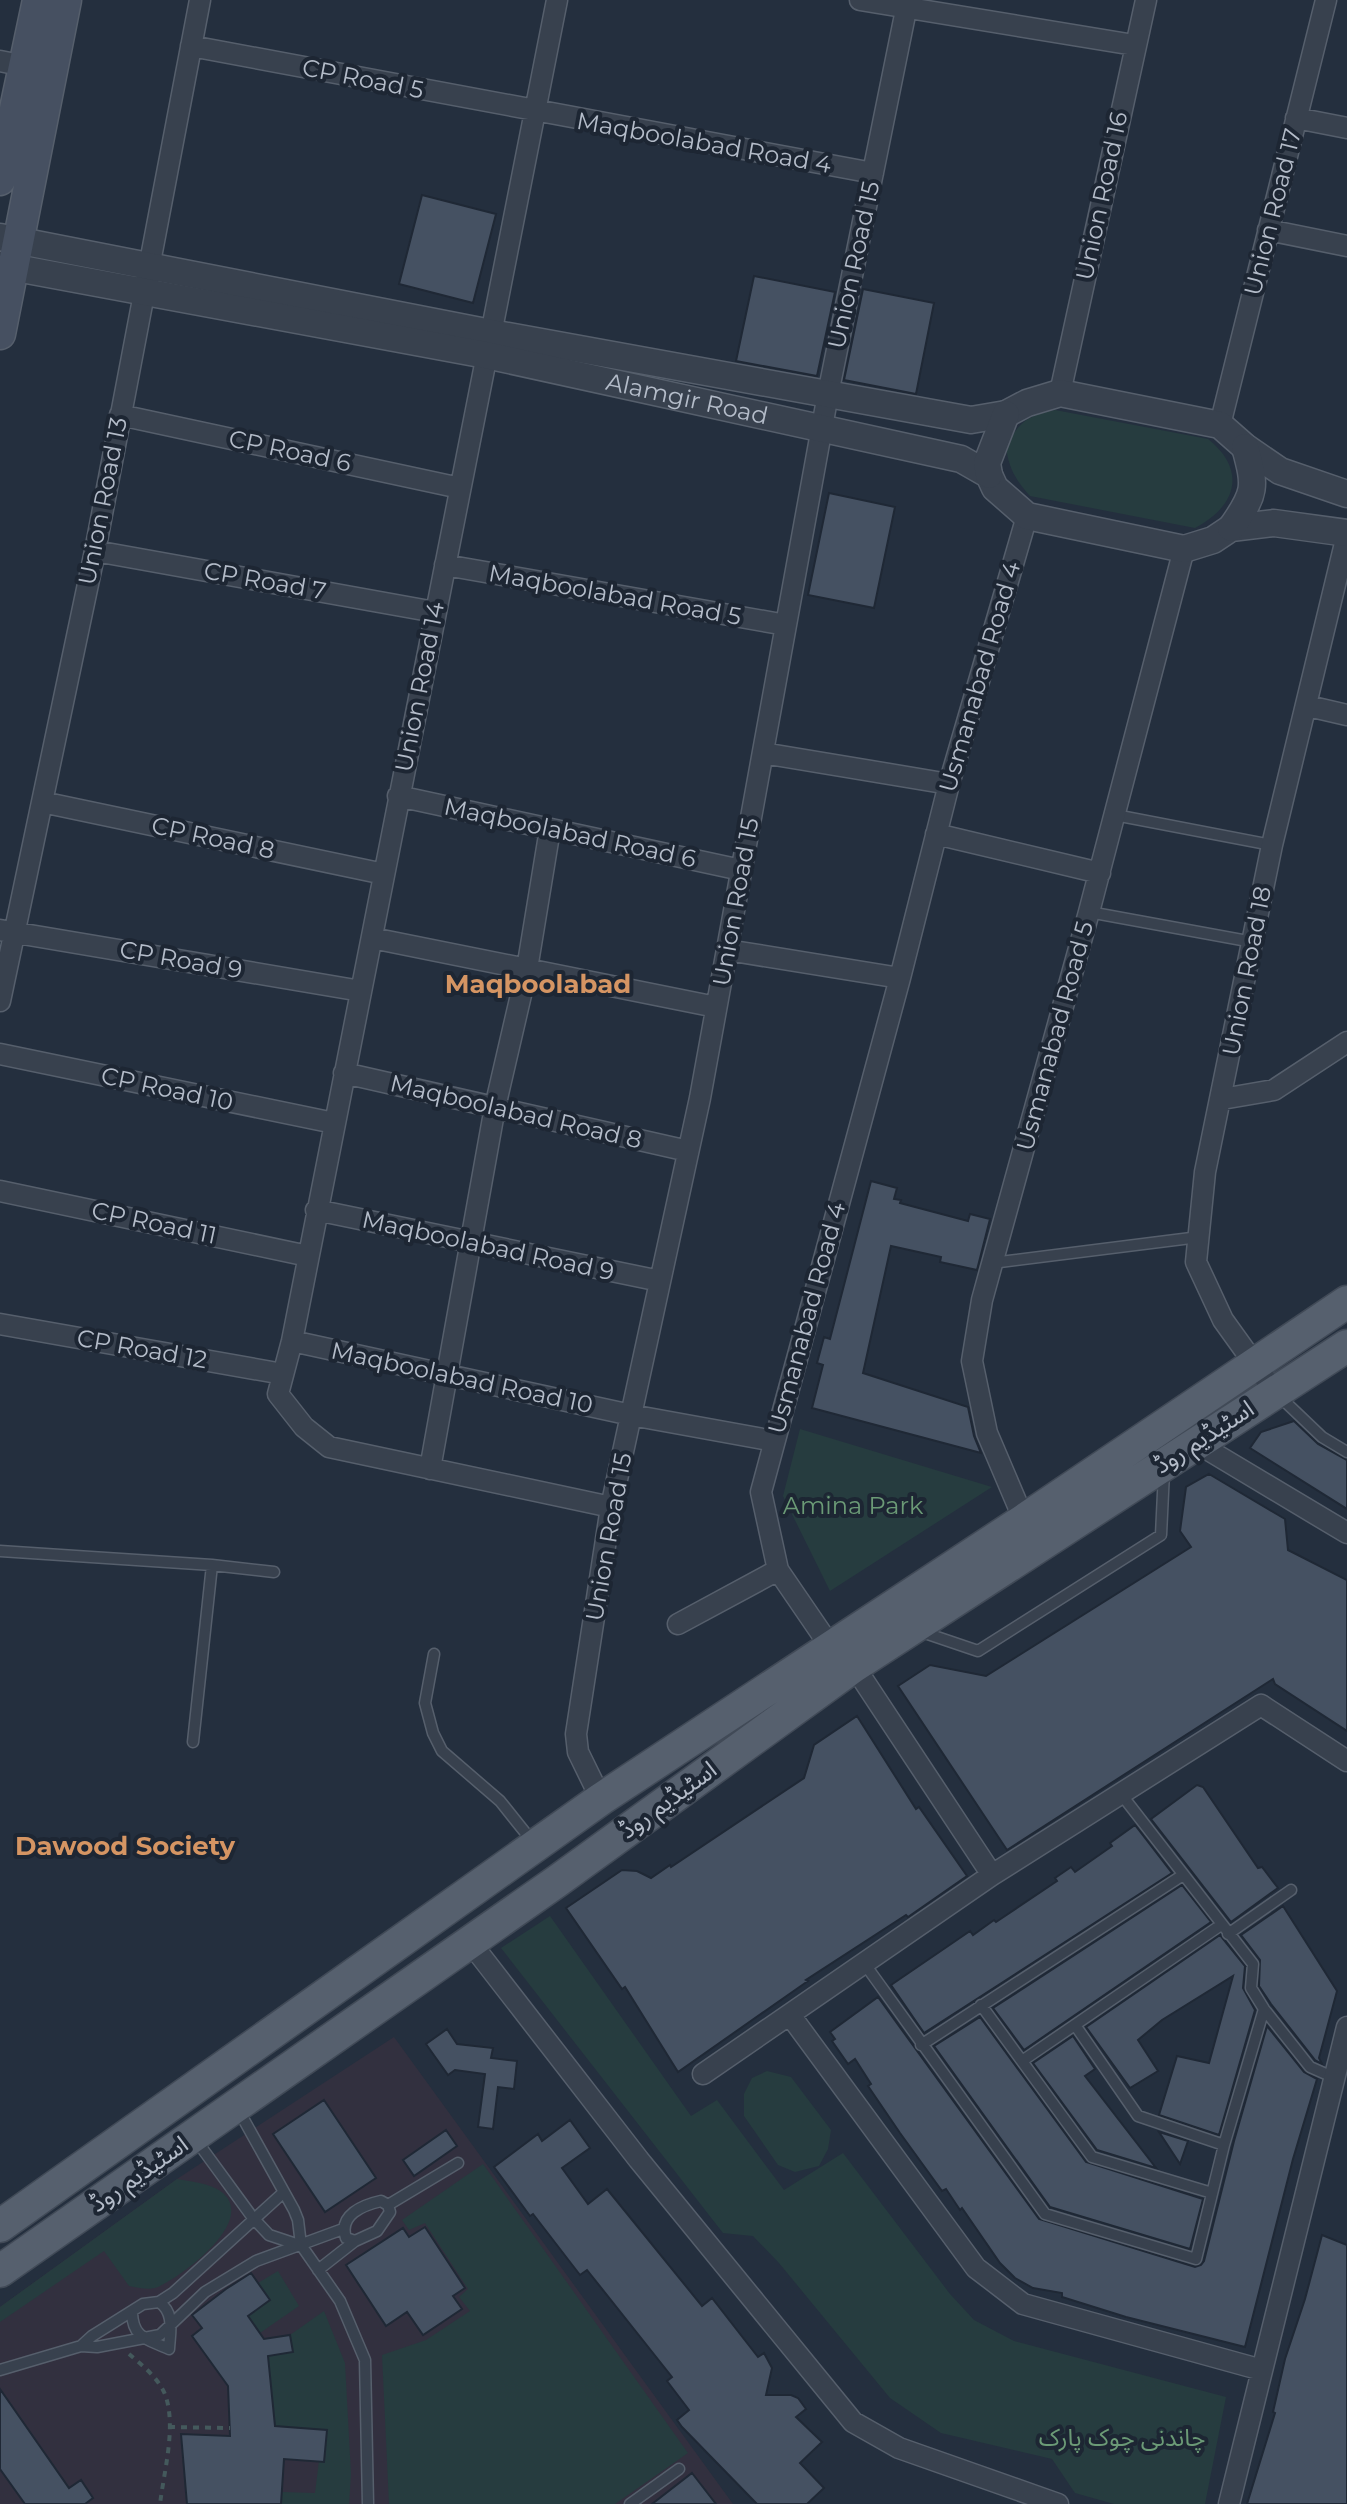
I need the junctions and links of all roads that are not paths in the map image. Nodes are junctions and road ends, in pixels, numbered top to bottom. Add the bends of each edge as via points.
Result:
1 (38, 0) edge
2 (66, 0) edge
3 (200, 0) edge
4 (557, 0) edge
5 (860, 0) edge
6 (1146, 0) edge
7 (1326, 0) edge
8 (907, 4) edge
9 (1134, 45) junction
10 (191, 46) junction
11 (26, 66) edge
12 (535, 112) junction
13 (1296, 118) junction
14 (1347, 128) edge
15 (873, 173) junction
16 (0, 180) edge
17 (1268, 230) junction
18 (1347, 246) edge
19 (9, 253) edge
20 (146, 280) junction
21 (0, 334) edge
22 (489, 344) junction
23 (1060, 393) junction
24 (828, 394) junction
25 (1006, 414) junction
26 (120, 415) junction
27 (1220, 425) junction
28 (822, 427) junction
29 (1245, 447) junction
30 (989, 475) junction
31 (460, 488) junction
32 (1347, 494) edge
33 (1027, 516) junction
34 (1231, 528) junction
35 (1347, 534) edge
36 (1184, 549) junction
37 (95, 551) junction
38 (445, 565) junction
39 (435, 612) junction
40 (786, 625) junction
41 (1308, 706) junction
42 (1347, 715) edge
43 (763, 753) junction
44 (949, 784) junction
45 (398, 796) junction
46 (42, 802) junction
47 (1115, 815) junction
48 (550, 829) junction
49 (936, 834) junction
50 (1272, 845) junction
51 (741, 870) junction
52 (1100, 873) junction
53 (384, 874) junction
54 (1089, 912) junction
55 (8, 931) edge
56 (372, 938) junction
57 (1253, 942) junction
58 (727, 950) junction
59 (527, 969) junction
60 (900, 978) junction
61 (361, 991) junction
62 (0, 1001) edge
63 (716, 1007) junction
64 (1347, 1042) edge
65 (0, 1054) edge
66 (344, 1073) junction
67 (1222, 1099) junction
68 (495, 1107) junction
69 (334, 1123) junction
70 (688, 1151) junction
71 (0, 1191) edge
72 (316, 1210) junction
73 (1199, 1237) junction
74 (472, 1242) junction
75 (308, 1256) junction
76 (992, 1263) junction
77 (660, 1281) junction
78 (1347, 1302) edge
79 (0, 1324) edge
80 (292, 1341) junction
81 (1347, 1346) edge
82 (1254, 1365) junction
83 (283, 1374) junction
84 (446, 1374) junction
85 (1274, 1391) junction
86 (631, 1415) junction
87 (774, 1441) junction
88 (1195, 1442) junction
89 (1347, 1452) edge
90 (1165, 1462) junction
91 (430, 1469) junction
92 (611, 1507) junction
93 (1024, 1520) junction
94 (1347, 1533) edge
95 (0, 1551) edge
96 (212, 1565) junction
97 (778, 1570) junction
98 (274, 1572) dead end
99 (678, 1624) dead end
100 (911, 1628) junction
101 (434, 1654) dead end
102 (842, 1656) junction
103 (193, 1742) dead end
104 (1344, 1752) edge
105 (1121, 1794) junction
106 (601, 1799) junction
107 (535, 1846) junction
108 (992, 1875) junction
109 (1183, 1875) junction
110 (1291, 1890) dead end
111 (1225, 1930) junction
112 (470, 1942) junction
113 (864, 1963) junction
114 (981, 2005) junction
115 (1264, 2009) junction
116 (790, 2015) junction
117 (1075, 2025) junction
118 (1347, 2027) edge
119 (921, 2045) junction
120 (1022, 2061) junction
121 (703, 2074) dead end
122 (1341, 2080) edge
123 (182, 2096) junction
124 (236, 2106) junction
125 (199, 2133) junction
126 (1224, 2145) junction
127 (458, 2163) dead end
128 (284, 2192) junction
129 (1212, 2193) junction
130 (388, 2205) junction
131 (253, 2218) junction
132 (0, 2226) edge
133 (343, 2229) junction
134 (355, 2241) junction
135 (301, 2245) junction
136 (318, 2270) junction
137 (0, 2271) edge
138 (159, 2302) junction
139 (132, 2313) junction
140 (170, 2324) junction
141 (147, 2338) junction
142 (81, 2346) junction
143 (0, 2370) edge
144 (1262, 2370) junction
145 (679, 2469) dead end
146 (368, 2504) edge
147 (630, 2504) edge
148 (1058, 2504) edge
149 (1229, 2504) edge

1 - 11 main road
2 - 11 main road
3 - 10 street, Union Road 13
4 - 12 street, Union Road 14
5 - 8 street
6 - 9 street, Union Road 16
7 - 13 street, Union Road 17
8 - 9 street
8 - 15 street, Union Road 15
9 - 23 street, Union Road 16
10 - 12 street, CP Road 5
10 - 20 street, Union Road 13
11 - 16 main road
11 - 19 main road
12 - 15 street, Maqboolabad Road 4
12 - 22 street, Union Road 14
13 - 14 street
13 - 17 street, Union Road 17
15 - 24 street, Union Road 15
17 - 18 street
17 - 27 street, Union Road 17
19 - 20 street, Alamgir Road
19 - 21 main road
20 - 22 street, Alamgir Road
20 - 26 street, Union Road 13
22 - 24 street, Alamgir Road
22 - 28 street, Alamgir Road
22 - 31 street, Union Road 14
23 - 25 street, Alamgir Road
23 - 27 street, Alamgir Road
24 - 25 street, Alamgir Road via 971,420
24 - 28 street, Union Road 15
25 - 30 street via 987,463
26 - 31 street, CP Road 6
26 - 37 street, Union Road 13
27 - 29 street
28 - 30 street, Alamgir Road via 961,459
28 - 40 street, Union Road 15
29 - 32 street via 1280,471
29 - 34 street via 1254,480
30 - 33 street, Alamgir Road via 995,488
31 - 38 street, Union Road 14
33 - 36 street, Alamgir Road
33 - 44 street, Usmanabad Road 4
34 - 35 street via 1274,523
34 - 36 street
35 - 41 street, Union Road 18
36 - 47 street, Usmanabad Road 5
37 - 39 street, CP Road 7
37 - 46 street, Union Road 13
38 - 39 street, Union Road 14
38 - 40 street, Maqboolabad Road 5
39 - 45 street, Union Road 14
40 - 43 street, Union Road 15
41 - 42 street
41 - 50 street, Union Road 18
43 - 44 street
43 - 51 street, Union Road 15
44 - 49 street, Usmanabad Road 4
45 - 48 street, Maqboolabad Road 6
45 - 53 street, Union Road 14
46 - 53 street, CP Road 8
46 - 55 street, Union Road 13
47 - 50 lane
47 - 52 street, Usmanabad Road 5
48 - 51 street, Maqboolabad Road 6
48 - 59 street
49 - 52 street
49 - 60 street, Usmanabad Road 4
50 - 57 street, Union Road 18
51 - 58 street, Union Road 15
52 - 54 street, Usmanabad Road 5
53 - 56 street, Union Road 14
54 - 57 lane
54 - 76 street, Usmanabad Road 5
55 - 61 street, CP Road 9
55 - 62 street, Union Road 13
56 - 59 street
56 - 61 street, Union Road 14
57 - 67 street, Union Road 18
58 - 60 street
58 - 63 street, Union Road 15
59 - 63 street
59 - 68 street
60 - 87 street, Usmanabad Road 4
61 - 66 street, Union Road 14
63 - 70 street, Union Road 15
64 - 67 street via 1274,1090
65 - 69 street, CP Road 10
66 - 68 street, Maqboolabad Road 8
66 - 69 street, Union Road 14
67 - 73 street, Union Road 18 via 1205,1172
68 - 70 street, Maqboolabad Road 8
68 - 74 street
69 - 72 street, Union Road 14
70 - 77 street, Union Road 15
71 - 75 street, CP Road 11
72 - 74 street, Maqboolabad Road 9
72 - 75 street, Union Road 14
73 - 76 lane
73 - 82 street, Union Road 18 via 1196,1262 1223,1320
74 - 77 street, Maqboolabad Road 9
74 - 84 street
75 - 80 street, Union Road 14
76 - 93 street, Usmanabad Road 5 via 972,1361 987,1433
77 - 86 street, Union Road 15
78 - 82 main road, اسٹیڈیم روڈ
79 - 83 street, CP Road 12
80 - 83 street, Union Road 14
80 - 84 street, Maqboolabad Road 10
81 - 85 main road, اسٹیڈیم روڈ
82 - 85 street, Union Road 18
82 - 93 main road, اسٹیڈیم روڈ
83 - 91 street via 278,1394 304,1427 329,1447
84 - 86 street, Maqboolabad Road 10
84 - 91 street
85 - 88 main road, اسٹیڈیم روڈ
85 - 89 lane via 1322,1437
86 - 87 street
86 - 92 street, Union Road 15
87 - 97 street, Usmanabad Road 4 via 761,1492
88 - 90 main road, اسٹیڈیم روڈ
88 - 94 street
90 - 100 main road, اسٹیڈیم روڈ
90 - 100 lane via 1161,1535 978,1651
91 - 92 street
92 - 106 street, Union Road 15 via 576,1734 578,1752
93 - 102 main road, اسٹیڈیم روڈ
95 - 96 lane
96 - 98 lane
96 - 103 lane
97 - 99 street
97 - 102 street, Usmanabad Road 4
100 - 102 main road, اسٹیڈیم روڈ
101 - 107 lane via 425,1703 442,1751 500,1801
102 - 106 main road, اسٹیڈیم روڈ
102 - 108 street, Usmanabad Road 4
102 - 112 main road, اسٹیڈیم روڈ
104 - 105 street via 1261,1705
105 - 108 street
105 - 109 lane
106 - 107 main road, اسٹیڈیم روڈ
107 - 123 main road, اسٹیڈیم روڈ
108 - 113 street
109 - 111 lane
109 - 114 lane
110 - 111 lane
111 - 115 lane via 1253,1964 1251,1988
111 - 117 lane
112 - 124 main road, اسٹیڈیم روڈ
112 - 148 street via 853,2422 899,2448
113 - 116 street
113 - 119 lane
114 - 119 lane
114 - 120 lane
115 - 122 lane via 1310,2067
115 - 126 lane
116 - 121 street
116 - 144 street via 987,2277 1023,2304
117 - 120 lane
117 - 126 lane via 1138,2116
118 - 122 street
119 - 129 lane via 1045,2214 1196,2259
120 - 129 lane via 1092,2157
122 - 144 street
123 - 125 main road
123 - 132 main road, اسٹیڈیم روڈ
124 - 125 main road, اسٹیڈیم روڈ
124 - 128 lane
125 - 131 lane
125 - 137 main road, اسٹیڈیم روڈ
126 - 129 lane
127 - 130 lane
128 - 131 lane
128 - 135 lane via 298,2220
130 - 133 lane via 367,2204 344,2222
130 - 134 lane via 390,2212 377,2231
131 - 135 lane via 277,2240
131 - 138 lane
133 - 134 lane via 346,2238
133 - 135 lane
134 - 136 lane
135 - 136 lane
135 - 140 lane via 256,2261 205,2292
136 - 146 lane via 340,2301 365,2360
138 - 139 lane via 143,2304
138 - 140 lane via 169,2312
139 - 141 lane via 133,2329
139 - 142 lane
140 - 141 lane via 160,2335
140 - 141 lane via 169,2349
141 - 142 lane
142 - 143 lane
144 - 149 street
145 - 147 lane

